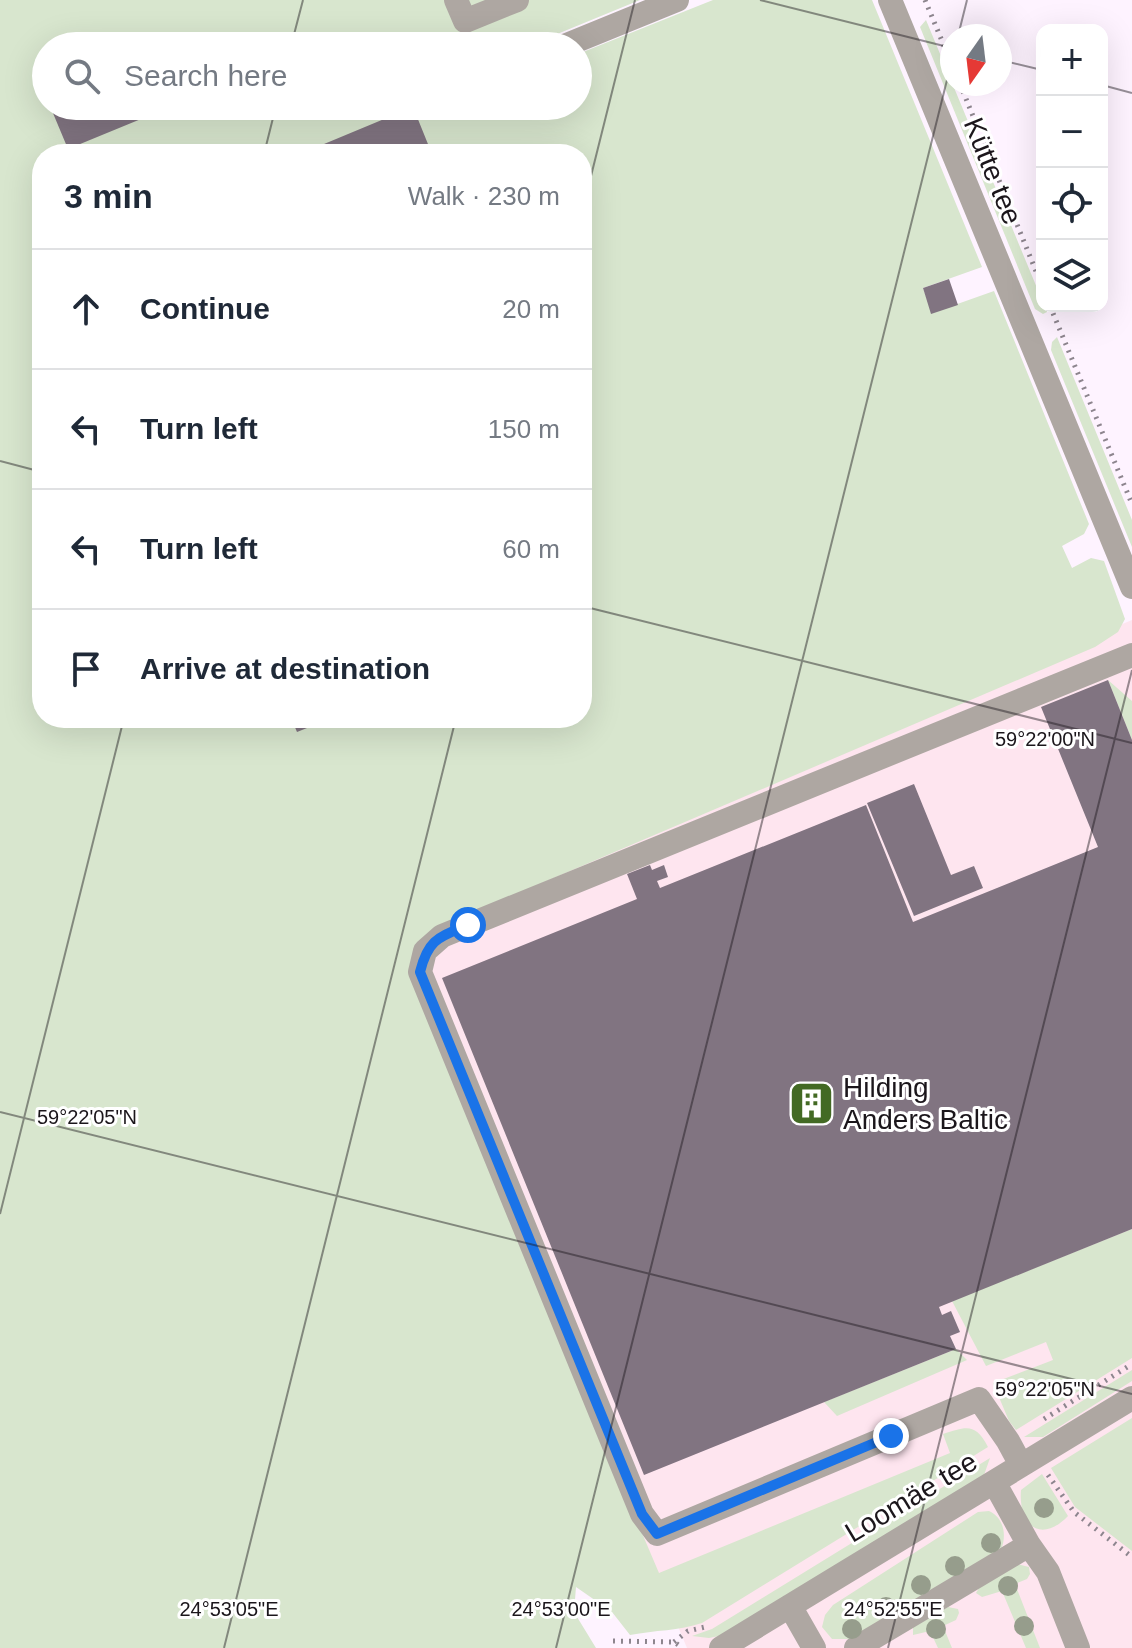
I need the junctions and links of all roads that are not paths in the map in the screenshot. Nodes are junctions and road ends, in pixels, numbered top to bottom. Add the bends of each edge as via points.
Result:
1 (456, 0) edge
2 (517, 0) edge
3 (677, 0) edge
4 (890, 0) edge
5 (592, 35) edge
6 (1132, 587) edge
7 (1132, 655) edge
8 (1132, 1398) edge
9 (1028, 1461) junction
10 (994, 1482) junction
11 (1029, 1545) junction
12 (790, 1606) junction
13 (897, 1637) edge
14 (721, 1648) edge
15 (814, 1648) edge
16 (856, 1648) edge
17 (1078, 1648) edge

1 - 2 street via 465,21
3 - 5 street
4 - 6 street, Kütte tee
7 - 9 street via 442,936 425,951 420,972 642,1514 657,1534 979,1399
8 - 9 street, Loomäe tee
9 - 10 street, Loomäe tee
10 - 11 street
10 - 12 street, Loomäe tee
11 - 13 street via 964,1598
11 - 17 street via 1048,1572
12 - 14 street, Loomäe tee
12 - 15 street
13 - 16 street

